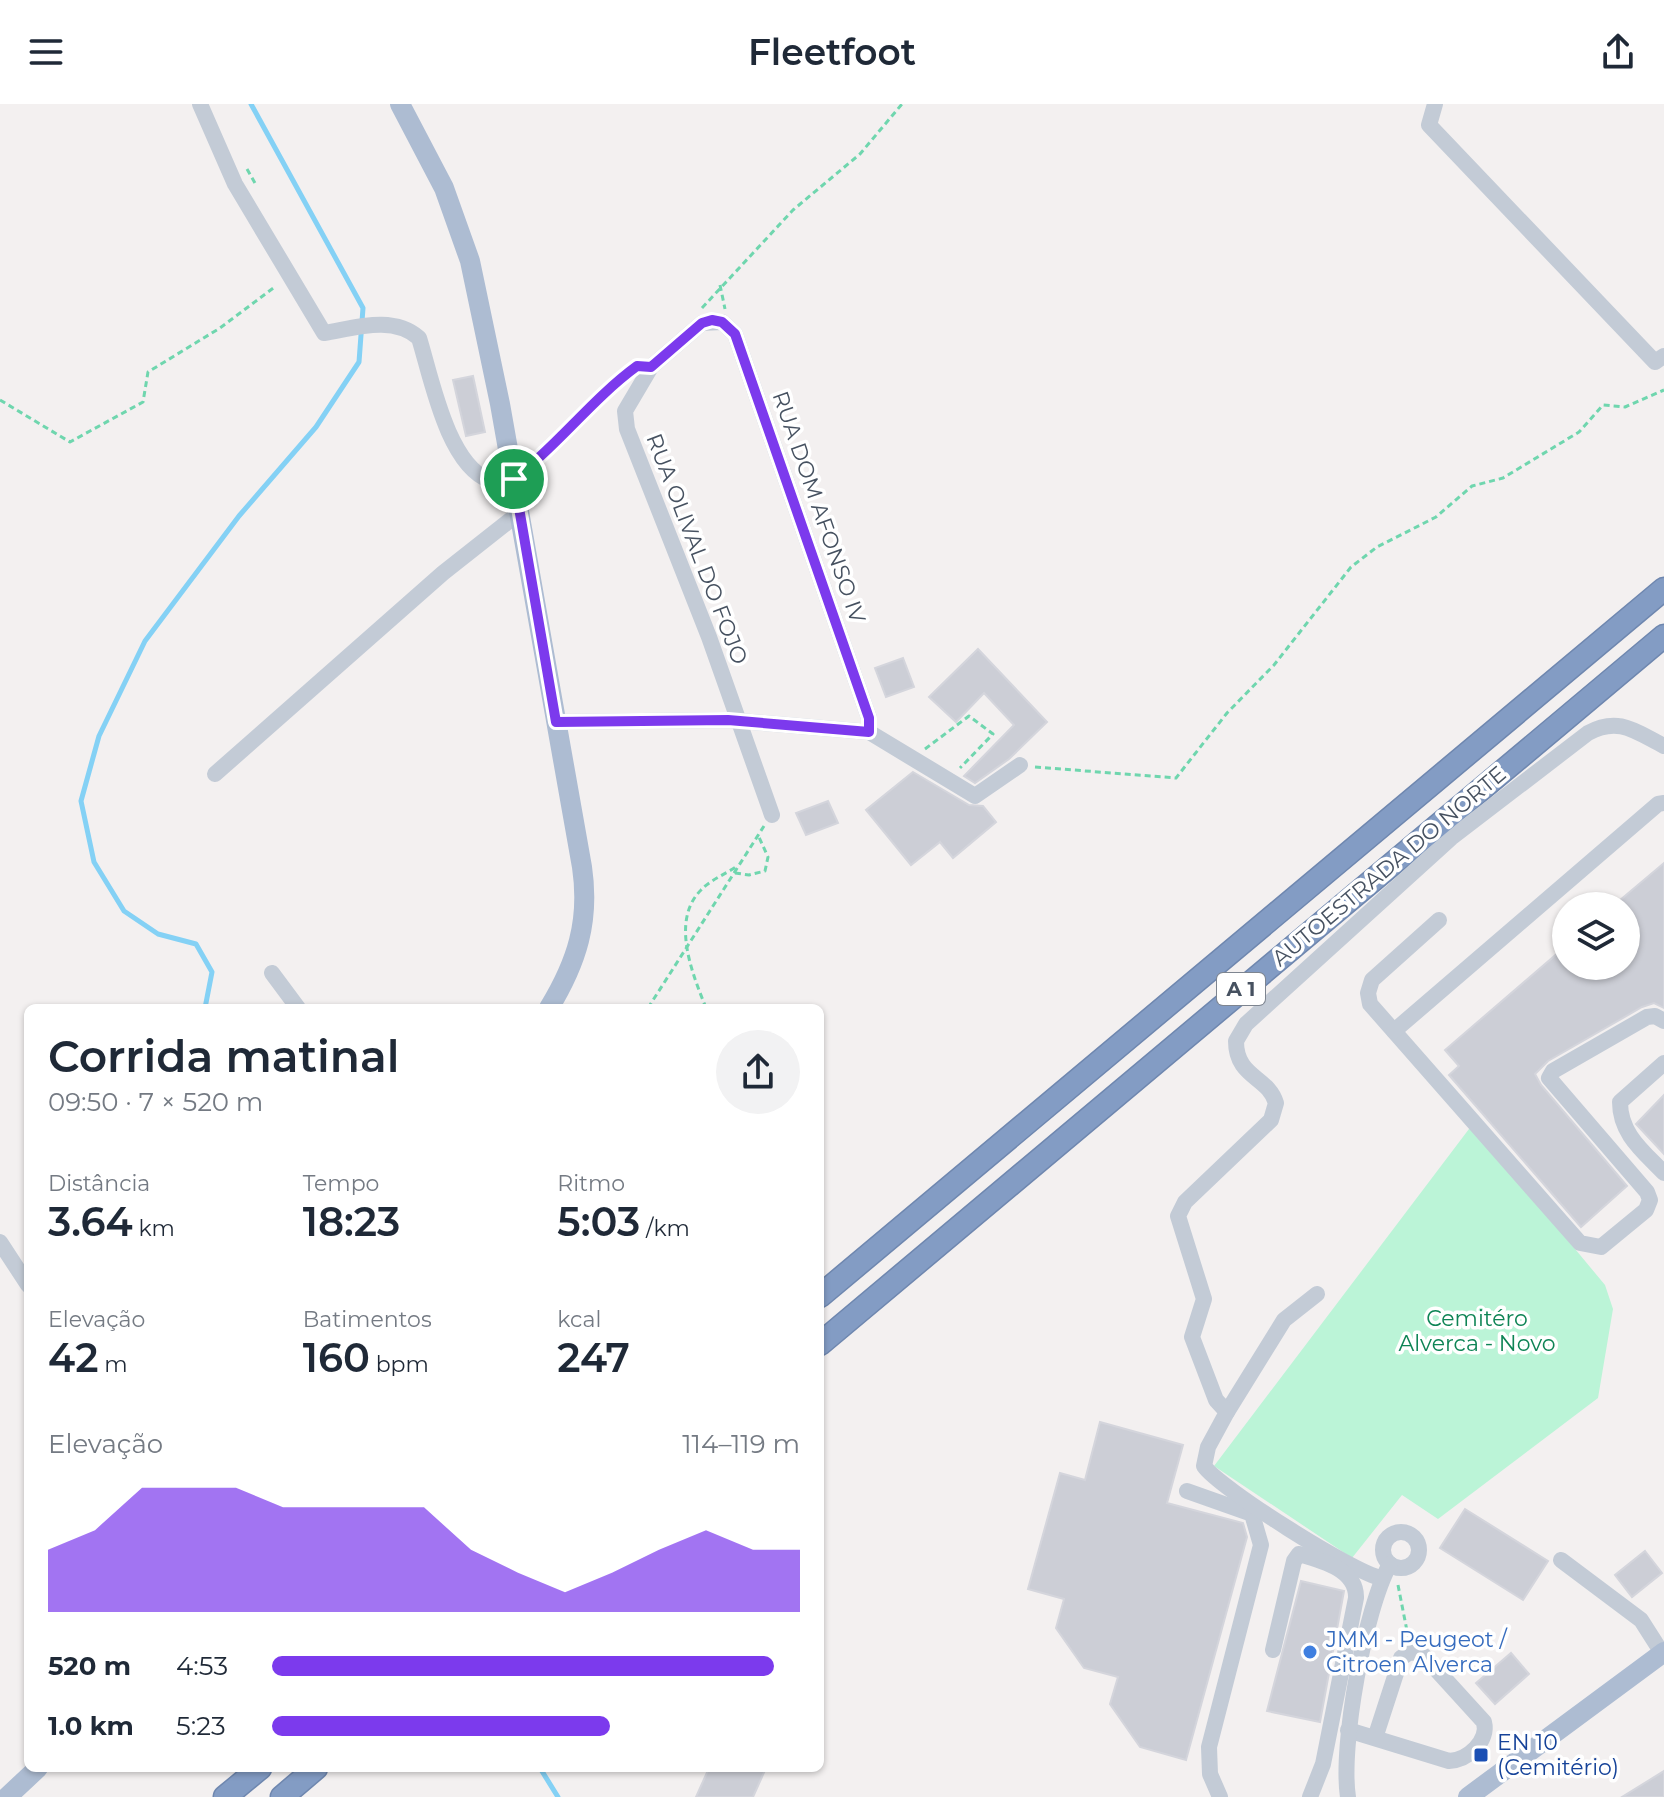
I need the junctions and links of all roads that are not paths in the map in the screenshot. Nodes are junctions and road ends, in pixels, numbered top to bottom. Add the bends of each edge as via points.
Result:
1 (200, 104) edge
2 (400, 104) edge
3 (1435, 104) edge
4 (702, 323) joint
5 (1664, 356) edge
6 (514, 479) junction
7 (519, 513) junction
8 (1664, 589) edge
9 (1664, 636) edge
10 (556, 722) junction
11 (739, 722) junction
12 (869, 732) junction
13 (1664, 746) edge
14 (1020, 765) road end
15 (215, 774) dead end
16 (1664, 803) edge
17 (772, 815) road end
18 (1439, 920) dead end
19 (272, 973) dead end
20 (295, 1004) edge
21 (551, 1004) edge
22 (1664, 1021) edge
23 (1394, 1031) junction
24 (1664, 1063) edge
25 (1664, 1173) edge
26 (0, 1242) edge
27 (24, 1279) edge
28 (824, 1293) edge
29 (1317, 1294) dead end
30 (824, 1341) edge
31 (1227, 1412) junction
32 (1187, 1491) dead end
33 (1561, 1560) dead end
34 (1273, 1650) dead end
35 (1663, 1652) edge
36 (1348, 1730) junction
37 (1375, 1738) junction
38 (34, 1772) edge
39 (255, 1772) edge
40 (311, 1772) edge
41 (7, 1797) edge
42 (225, 1797) edge
43 (282, 1797) edge
44 (1220, 1797) edge
45 (1310, 1797) edge
46 (1348, 1797) edge
47 (1468, 1797) edge

1 - 6 street via 235,184 324,333 376,325 401,327 419,338 444,420 472,468 490,481
2 - 6 main road via 444,188 470,261
3 - 5 street via 1429,125 1655,362
4 - 11 street, RUA OLIVAL DO FOJO via 651,367 625,411 627,429
4 - 12 street, RUA DOM AFONSO IV via 722,322 735,334 869,718
6 - 7 main road
7 - 10 main road
7 - 15 street
8 - 28 highway, AUTOESTRADA DO NORTE / A 1
9 - 30 highway, AUTOESTRADA DO NORTE / A 1
10 - 11 street
10 - 21 main road via 586,906 574,963
11 - 12 street
11 - 17 street, RUA OLIVAL DO FOJO
12 - 14 street via 975,796
13 - 31 street via 1619,724 1588,733 1451,838 1239,1034 1239,1062 1273,1096 1275,1112 1185,1202 1178,1216 1204,1299 1192,1337 1216,1400
16 - 23 street
18 - 23 street via 1372,980 1370,1004
19 - 20 street
22 - 23 street via 1647,1017 1549,1078 1650,1200 1646,1210 1601,1247 1591,1248 1580,1243
24 - 25 street via 1620,1102 1620,1119
26 - 27 street
29 - 31 street via 1284,1320
31 - 36 street via 1208,1447 1206,1469 1353,1568 1386,1571
32 - 44 street via 1252,1514 1261,1545 1209,1747 1210,1774
33 - 35 street via 1641,1620
34 - 45 street via 1299,1554 1352,1576 1356,1598 1323,1764
35 - 47 main road
36 - 37 street
36 - 46 street
37 - 37 street via 1453,1761 1485,1735 1484,1722 1423,1655 1410,1652 1401,1658
38 - 41 main road
39 - 42 highway
40 - 43 highway

